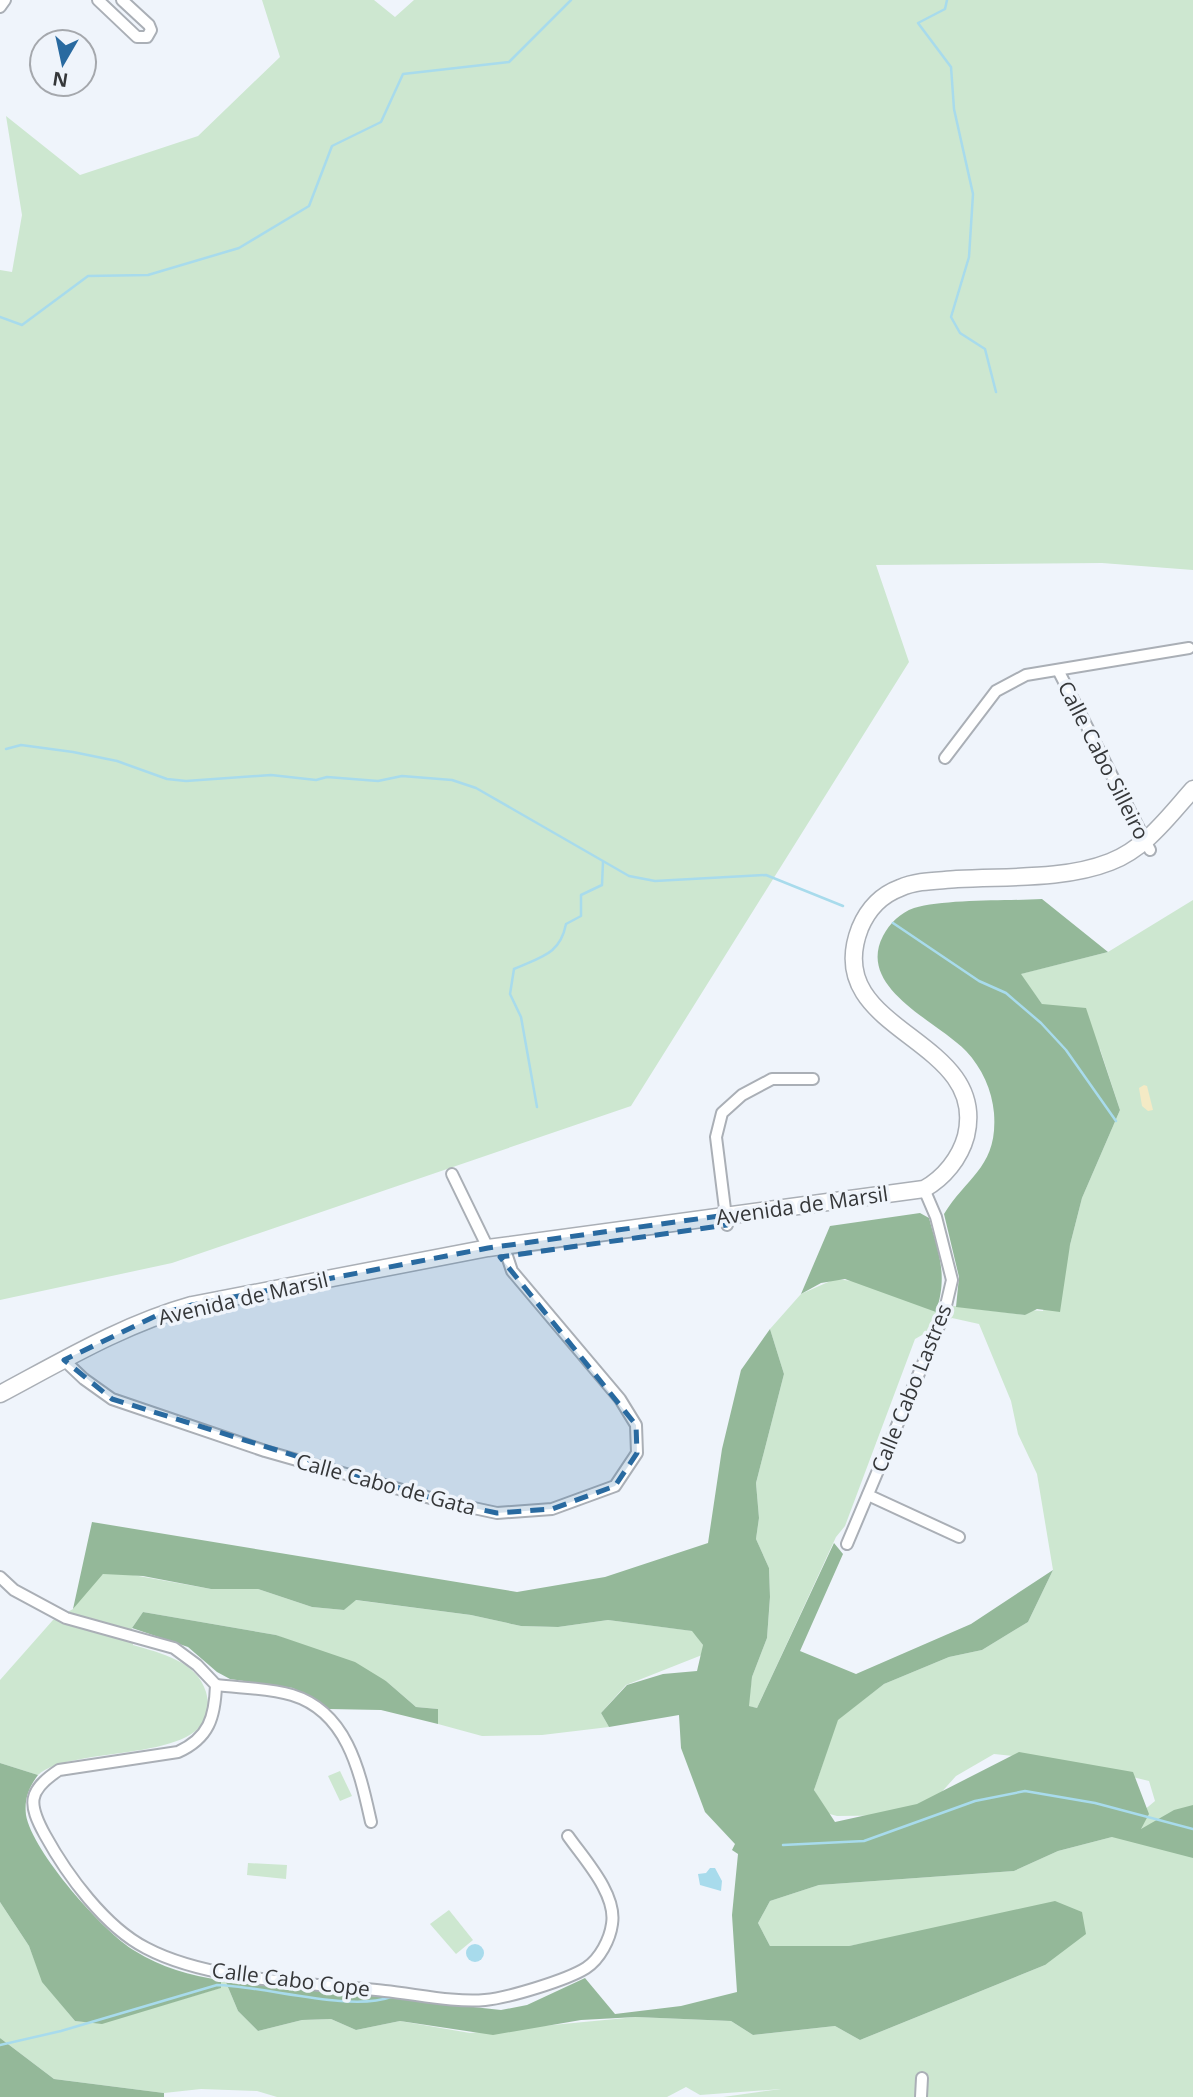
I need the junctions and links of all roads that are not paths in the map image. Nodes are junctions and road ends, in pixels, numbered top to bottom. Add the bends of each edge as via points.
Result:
1 (5, 0) edge
2 (98, 0) edge
3 (122, 0) edge
4 (0, 7) edge
5 (1189, 648) dead end
6 (1058, 670) junction
7 (945, 758) dead end
8 (1193, 789) edge
9 (1193, 805) edge
10 (1148, 846) junction
11 (813, 1079) dead end
12 (452, 1174) dead end
13 (926, 1193) junction
14 (726, 1220) junction
15 (488, 1248) junction
16 (507, 1256) junction
17 (67, 1364) junction
18 (0, 1394) edge
19 (0, 1406) edge
20 (868, 1495) junction
21 (959, 1537) dead end
22 (847, 1544) dead end
23 (0, 1577) edge
24 (216, 1685) junction
25 (371, 1822) dead end
26 (568, 1836) dead end
27 (922, 2078) dead end
28 (921, 2097) edge

1 - 4 street
2 - 3 street via 137,37 147,37 149,25
5 - 6 street
6 - 7 street via 1026,675 996,691
6 - 10 street, Calle Cabo Silleiro
8 - 10 street
9 - 10 street
10 - 13 street via 1093,868 915,883 884,896 867,915 854,951 858,982 866,998 958,1079 968,1113 957,1157
11 - 14 street via 772,1079 742,1095 722,1113 716,1137
12 - 15 street
13 - 14 street, Avenida de Marsil
13 - 20 street, Calle Cabo Lastres via 952,1280 944,1314
14 - 15 street, Avenida de Marsil
14 - 16 street, Avenida de Marsil
15 - 17 street, Avenida de Marsil via 160,1314
16 - 17 street, Avenida de Marsil via 195,1315
16 - 17 street, Calle Cabo de Gata via 512,1270 620,1399 636,1425 637,1453 615,1486 552,1509 497,1513 441,1502 277,1455 112,1399
17 - 18 street, Avenida de Marsil
17 - 19 street, Avenida de Marsil
20 - 21 street
20 - 22 street, Calle Cabo Lastres
23 - 24 street via 14,1590 66,1618 174,1648
24 - 25 street via 293,1695 314,1706 348,1744
24 - 26 street, Calle Cabo Cope via 210,1727 188,1748 59,1770 44,1780 35,1794 32,1812 89,1903 145,1948 205,1970 406,1993 485,2000 524,1990 587,1968 605,1947 613,1923 605,1893
27 - 28 street

